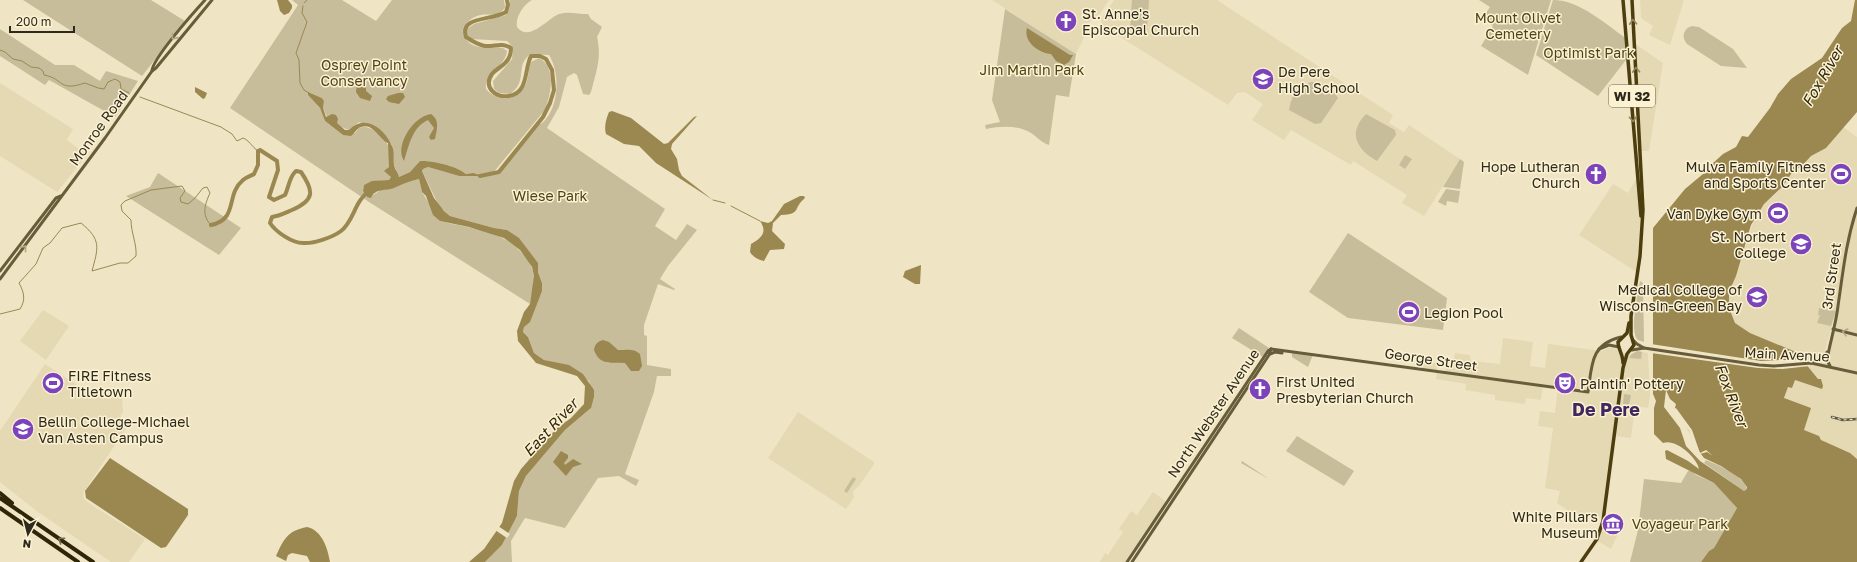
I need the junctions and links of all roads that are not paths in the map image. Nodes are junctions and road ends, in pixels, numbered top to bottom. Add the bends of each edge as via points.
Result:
1 (205, 0) edge
2 (212, 0) edge
3 (1623, 0) edge
4 (1632, 0) edge
5 (152, 71) junction
6 (61, 196) junction
7 (1857, 208) edge
8 (1642, 220) junction
9 (0, 271) edge
10 (0, 279) edge
11 (1631, 316) junction
12 (1833, 329) junction
13 (1857, 335) edge
14 (1622, 337) junction
15 (1633, 339) junction
16 (1619, 348) junction
17 (1644, 348) junction
18 (1829, 348) junction
19 (1271, 349) junction
20 (1598, 350) junction
21 (1631, 350) junction
22 (1293, 352) junction
23 (1269, 355) junction
24 (1811, 363) junction
25 (1830, 366) junction
26 (1624, 368) junction
27 (1857, 373) edge
28 (0, 493) edge
29 (0, 498) edge
30 (0, 508) edge
31 (0, 511) edge
32 (24, 514) junction
33 (34, 532) junction
34 (78, 562) edge
35 (93, 562) edge
36 (1127, 562) edge
37 (1132, 562) edge
38 (1581, 562) edge

1 -> 5 main road, Monroe Road via 162,52 152,66
2 - 5 main road, Monroe Road
3 -> 8 main road, WI 32
8 -> 4 main road, WI 32 via 1641,153
5 - 6 main road, Monroe Road via 106,138
6 - 9 main road, Monroe Road via 54,200
10 -> 6 main road, Monroe Road
7 - 12 main road, 3rd Street via 1847,239
8 - 11 main road, WI 32 via 1640,256
11 - 14 main road, WI 32 via 1627,332
11 - 15 main road, WI 32
13 -> 12 main road
12 - 18 main road, 3rd Street
14 - 15 main road via 1628,336
14 - 16 main road, WI 32 via 1618,342
14 - 20 main road via 1609,340
15 - 17 main road, Main Avenue
15 - 21 main road via 1634,345
16 - 20 main road via 1609,345
16 - 21 main road via 1626,352
16 - 26 main road via 1623,354
17 - 21 main road, Main Avenue
17 - 24 main road, Main Avenue via 1758,365
18 - 24 main road via 1823,358
18 - 25 main road, 3rd Street via 1827,361
19 - 22 main road, George Street
19 - 23 main road, North Webster Avenue
19 - 36 main road, North Webster Avenue
20 - 22 main road, George Street via 1593,360 1588,392
21 - 26 main road
22 - 23 main road via 1275,352
23 - 37 main road, North Webster Avenue
24 - 25 main road, Main Avenue
25 - 27 main road, Main Avenue
26 - 38 main road via 1602,525 1597,539
28 - 32 highway
29 - 32 highway
30 - 33 highway
31 - 33 highway
35 -> 32 highway
33 - 34 highway

